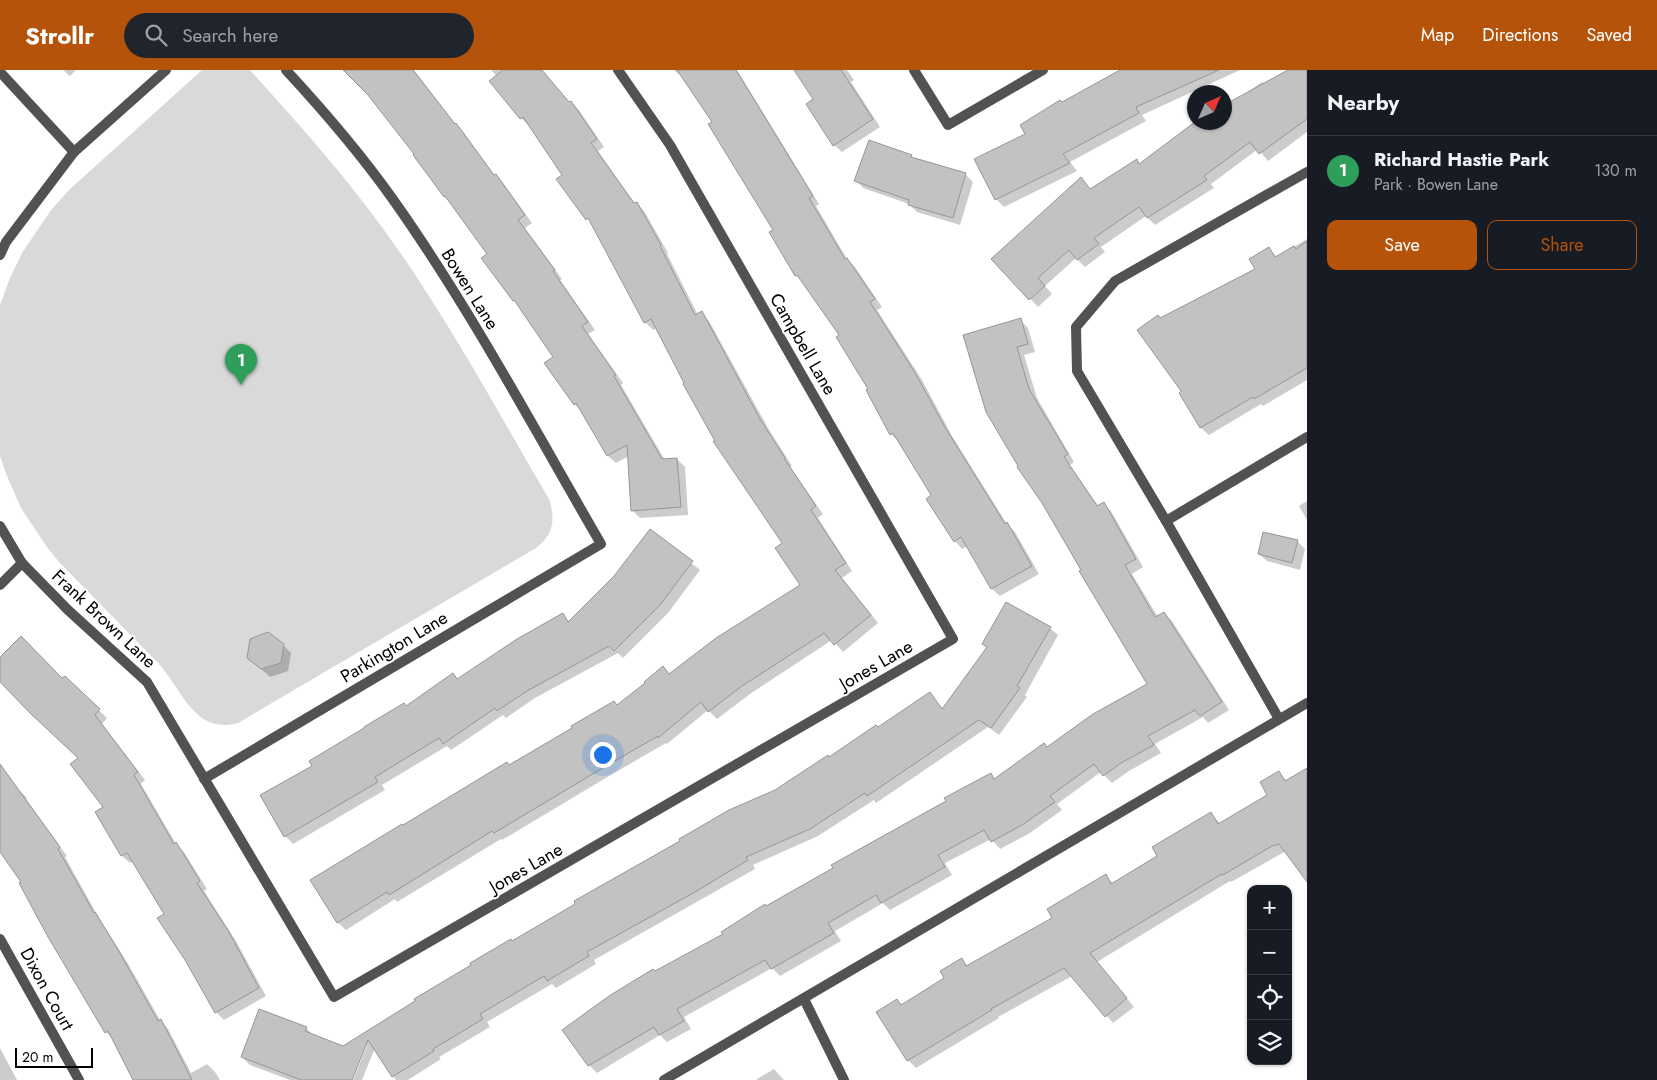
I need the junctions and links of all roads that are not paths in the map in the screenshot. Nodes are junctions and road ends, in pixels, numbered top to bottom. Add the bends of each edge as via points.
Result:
1 (166, 70) edge
2 (286, 70) edge
3 (618, 70) edge
4 (914, 70) edge
5 (1043, 70) edge
6 (0, 72) edge
7 (74, 152) junction
8 (1307, 172) edge
9 (0, 255) edge
10 (1307, 437) edge
11 (1166, 521) junction
12 (0, 526) edge
13 (601, 544) joint
14 (22, 563) junction
15 (0, 585) edge
16 (953, 639) joint
17 (1307, 703) edge
18 (1279, 719) junction
19 (204, 779) junction
20 (0, 940) edge
21 (804, 999) junction
22 (80, 1080) edge
23 (664, 1080) edge
24 (844, 1080) edge

1 - 7 street
2 - 13 street, Bowen Lane via 321,108 391,196 453,289
3 - 16 street, Campbell Lane via 670,145
4 - 5 street via 948,125
6 - 7 street
7 - 9 street via 6,242
8 - 11 street via 1115,281 1076,327 1076,371
10 - 11 street
11 - 18 street
12 - 14 street, Frank Brown Lane
13 - 19 street, Parkington Lane
14 - 15 street
14 - 19 street, Frank Brown Lane via 147,682
16 - 19 street, Jones Lane via 334,998
17 - 18 street
18 - 21 street
20 - 22 street, Dixon Court
21 - 23 street
21 - 24 street

